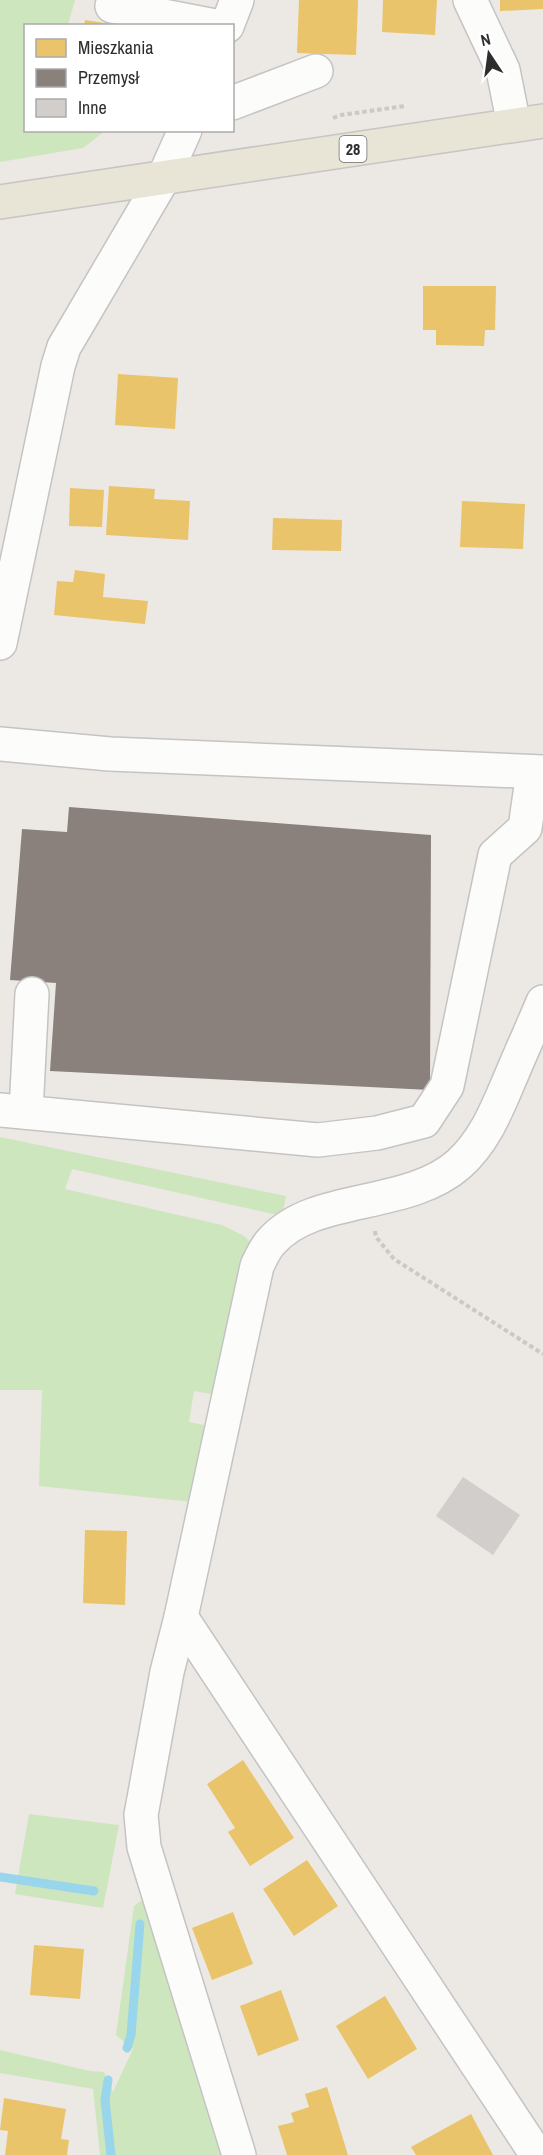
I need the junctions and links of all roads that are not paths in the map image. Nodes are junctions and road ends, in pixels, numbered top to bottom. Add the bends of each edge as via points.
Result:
1 (237, 0) edge
2 (470, 0) edge
3 (112, 6) dead end
4 (205, 24) edge
5 (228, 24) edge
6 (316, 71) dead end
7 (234, 102) edge
8 (529, 123) edge
9 (184, 132) edge
10 (164, 177) junction
11 (0, 202) edge
12 (0, 644) edge
13 (0, 744) edge
14 (538, 772) edge
15 (32, 994) dead end
16 (543, 1002) edge
17 (13, 1111) edge
18 (181, 1617) junction
19 (240, 2155) edge
20 (537, 2155) edge

1 - 5 street
2 - 8 street
3 - 4 street
6 - 7 street
8 - 10 main road, 28
9 - 10 street
10 - 11 main road, 28
10 - 12 street via 64,347
13 - 14 street via 110,754
14 - 17 street via 525,828 495,855 447,1086 424,1121 377,1133 318,1140
15 - 17 street
16 - 18 street via 489,1128 459,1164 421,1187 315,1213 270,1243 257,1266
18 - 19 street via 165,1683 141,1829
18 - 20 street

